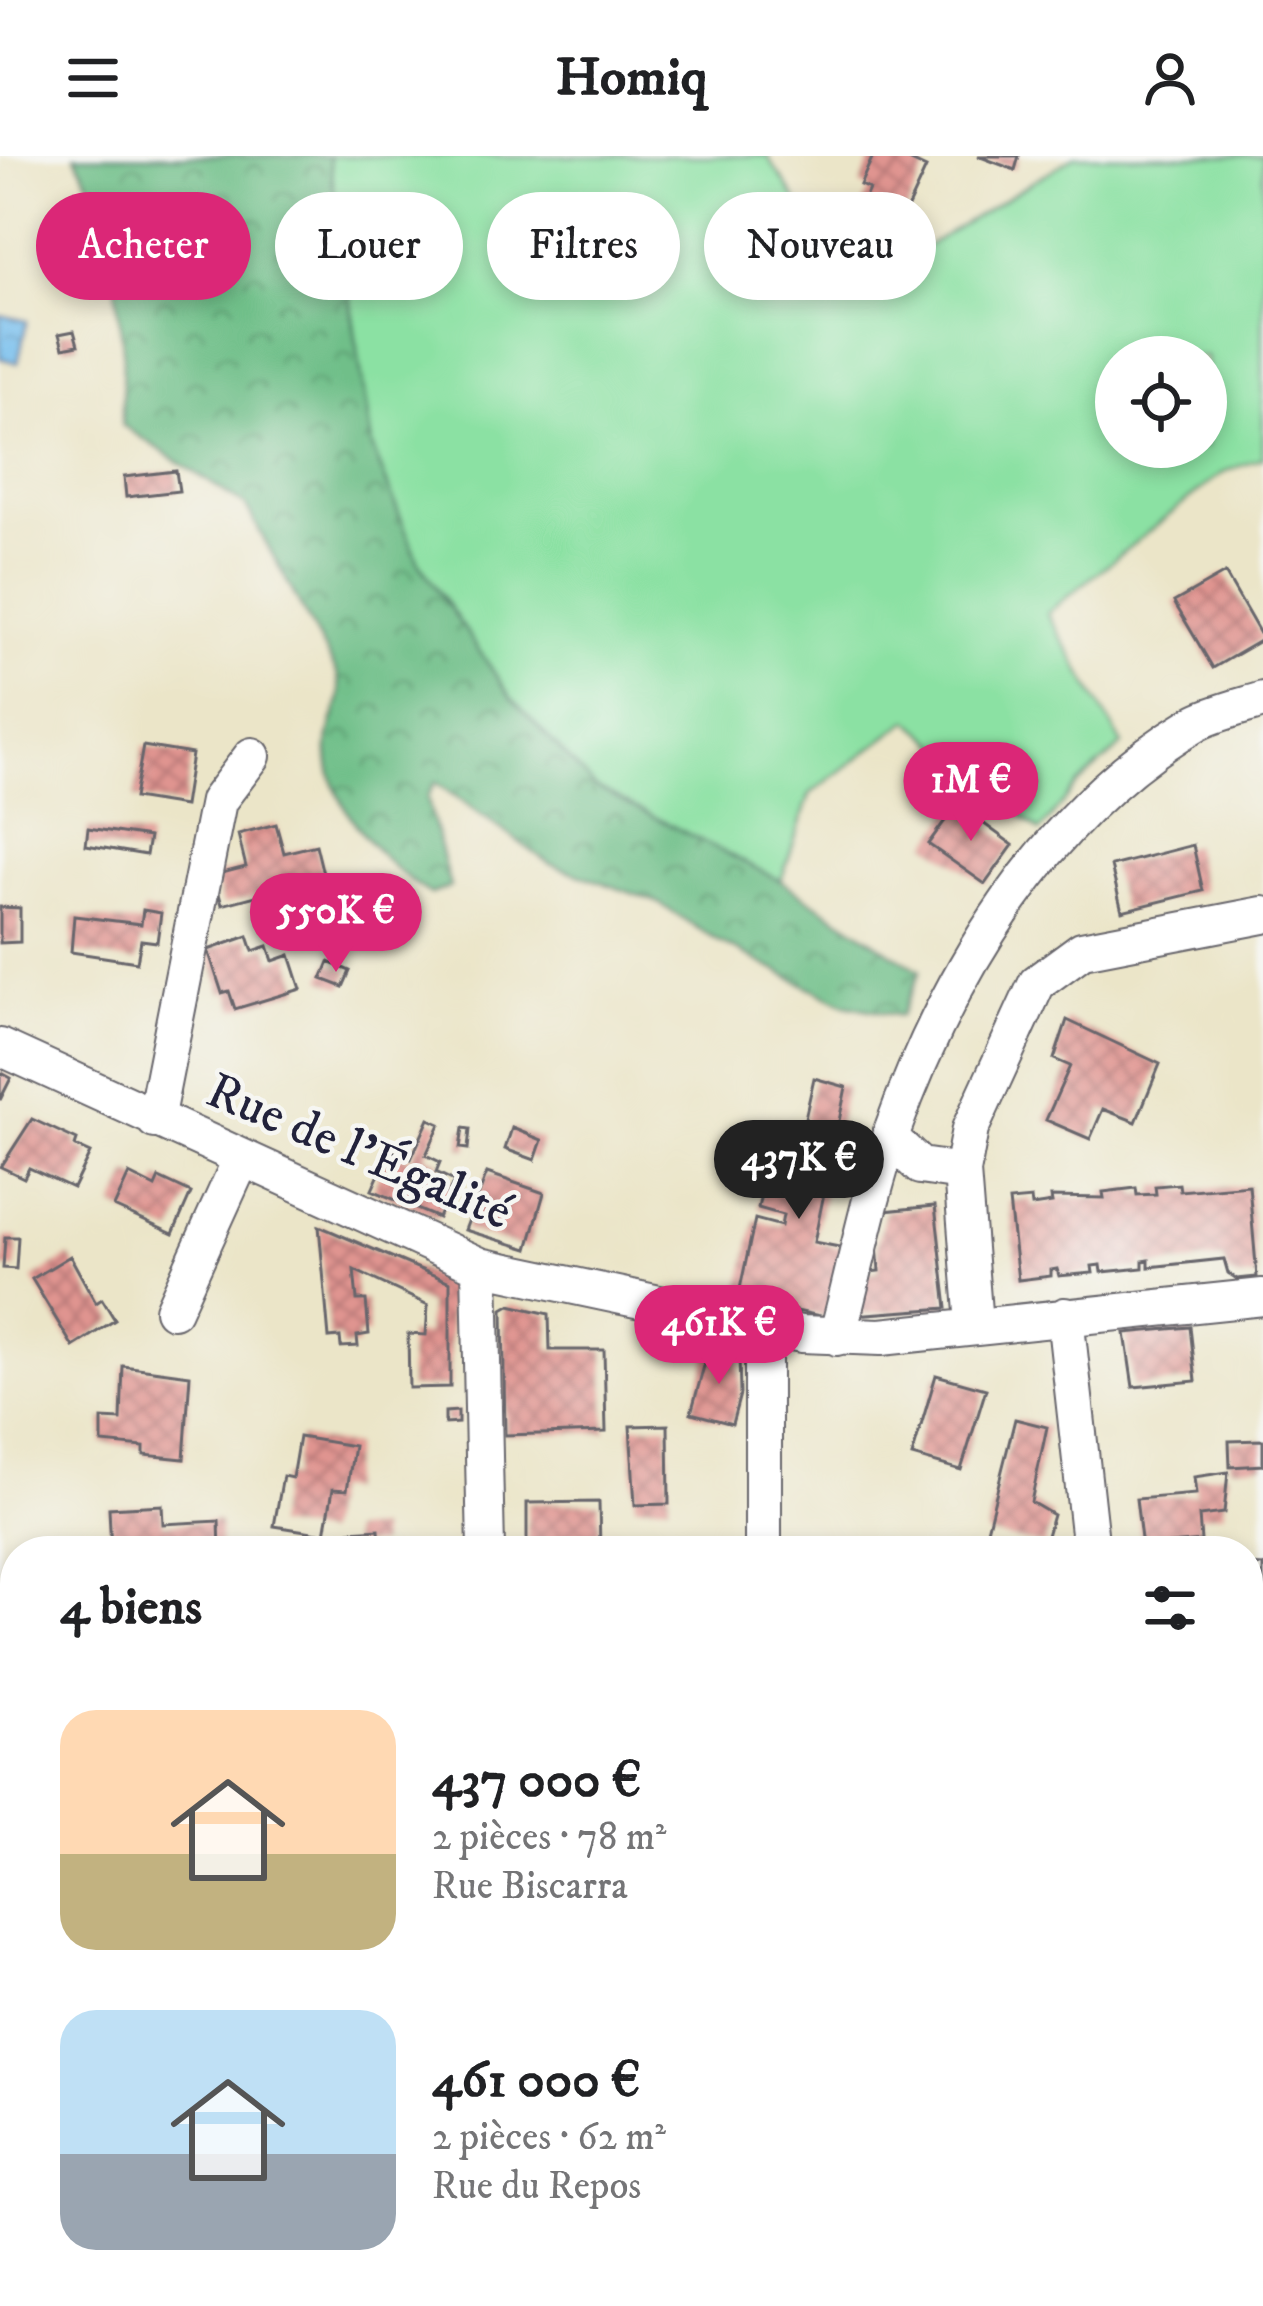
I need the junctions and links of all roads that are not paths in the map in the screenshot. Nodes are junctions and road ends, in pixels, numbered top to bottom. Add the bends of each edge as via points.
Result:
1 (1263, 700) edge
2 (252, 756) dead end
3 (1263, 915) edge
4 (0, 1047) edge
5 (155, 1120) junction
6 (890, 1138) junction
7 (241, 1160) junction
8 (962, 1172) junction
9 (480, 1266) junction
10 (1263, 1297) edge
11 (173, 1310) dead end
12 (1065, 1316) junction
13 (974, 1325) junction
14 (763, 1326) junction
15 (837, 1337) junction
16 (486, 1536) edge
17 (763, 1536) edge
18 (1088, 1536) edge

1 - 6 street via 1198,722 1078,812 965,971
2 - 5 street via 218,801
3 - 8 street via 1112,943 1057,964 1022,1007 970,1129
4 - 5 street, Rue de l'Égalité
5 - 7 street, Rue de l'Égalité
6 - 8 street via 920,1166
6 - 15 street
7 - 9 street, Rue de l'Égalité
7 - 11 street
8 - 13 street
9 - 14 street, Rue de l'Égalité
9 - 16 street
10 - 12 street, Rue de l'Égalité
12 - 13 street, Rue de l'Égalité
12 - 18 street
13 - 15 street, Rue de l'Égalité
14 - 15 street, Rue de l'Égalité
14 - 17 street

